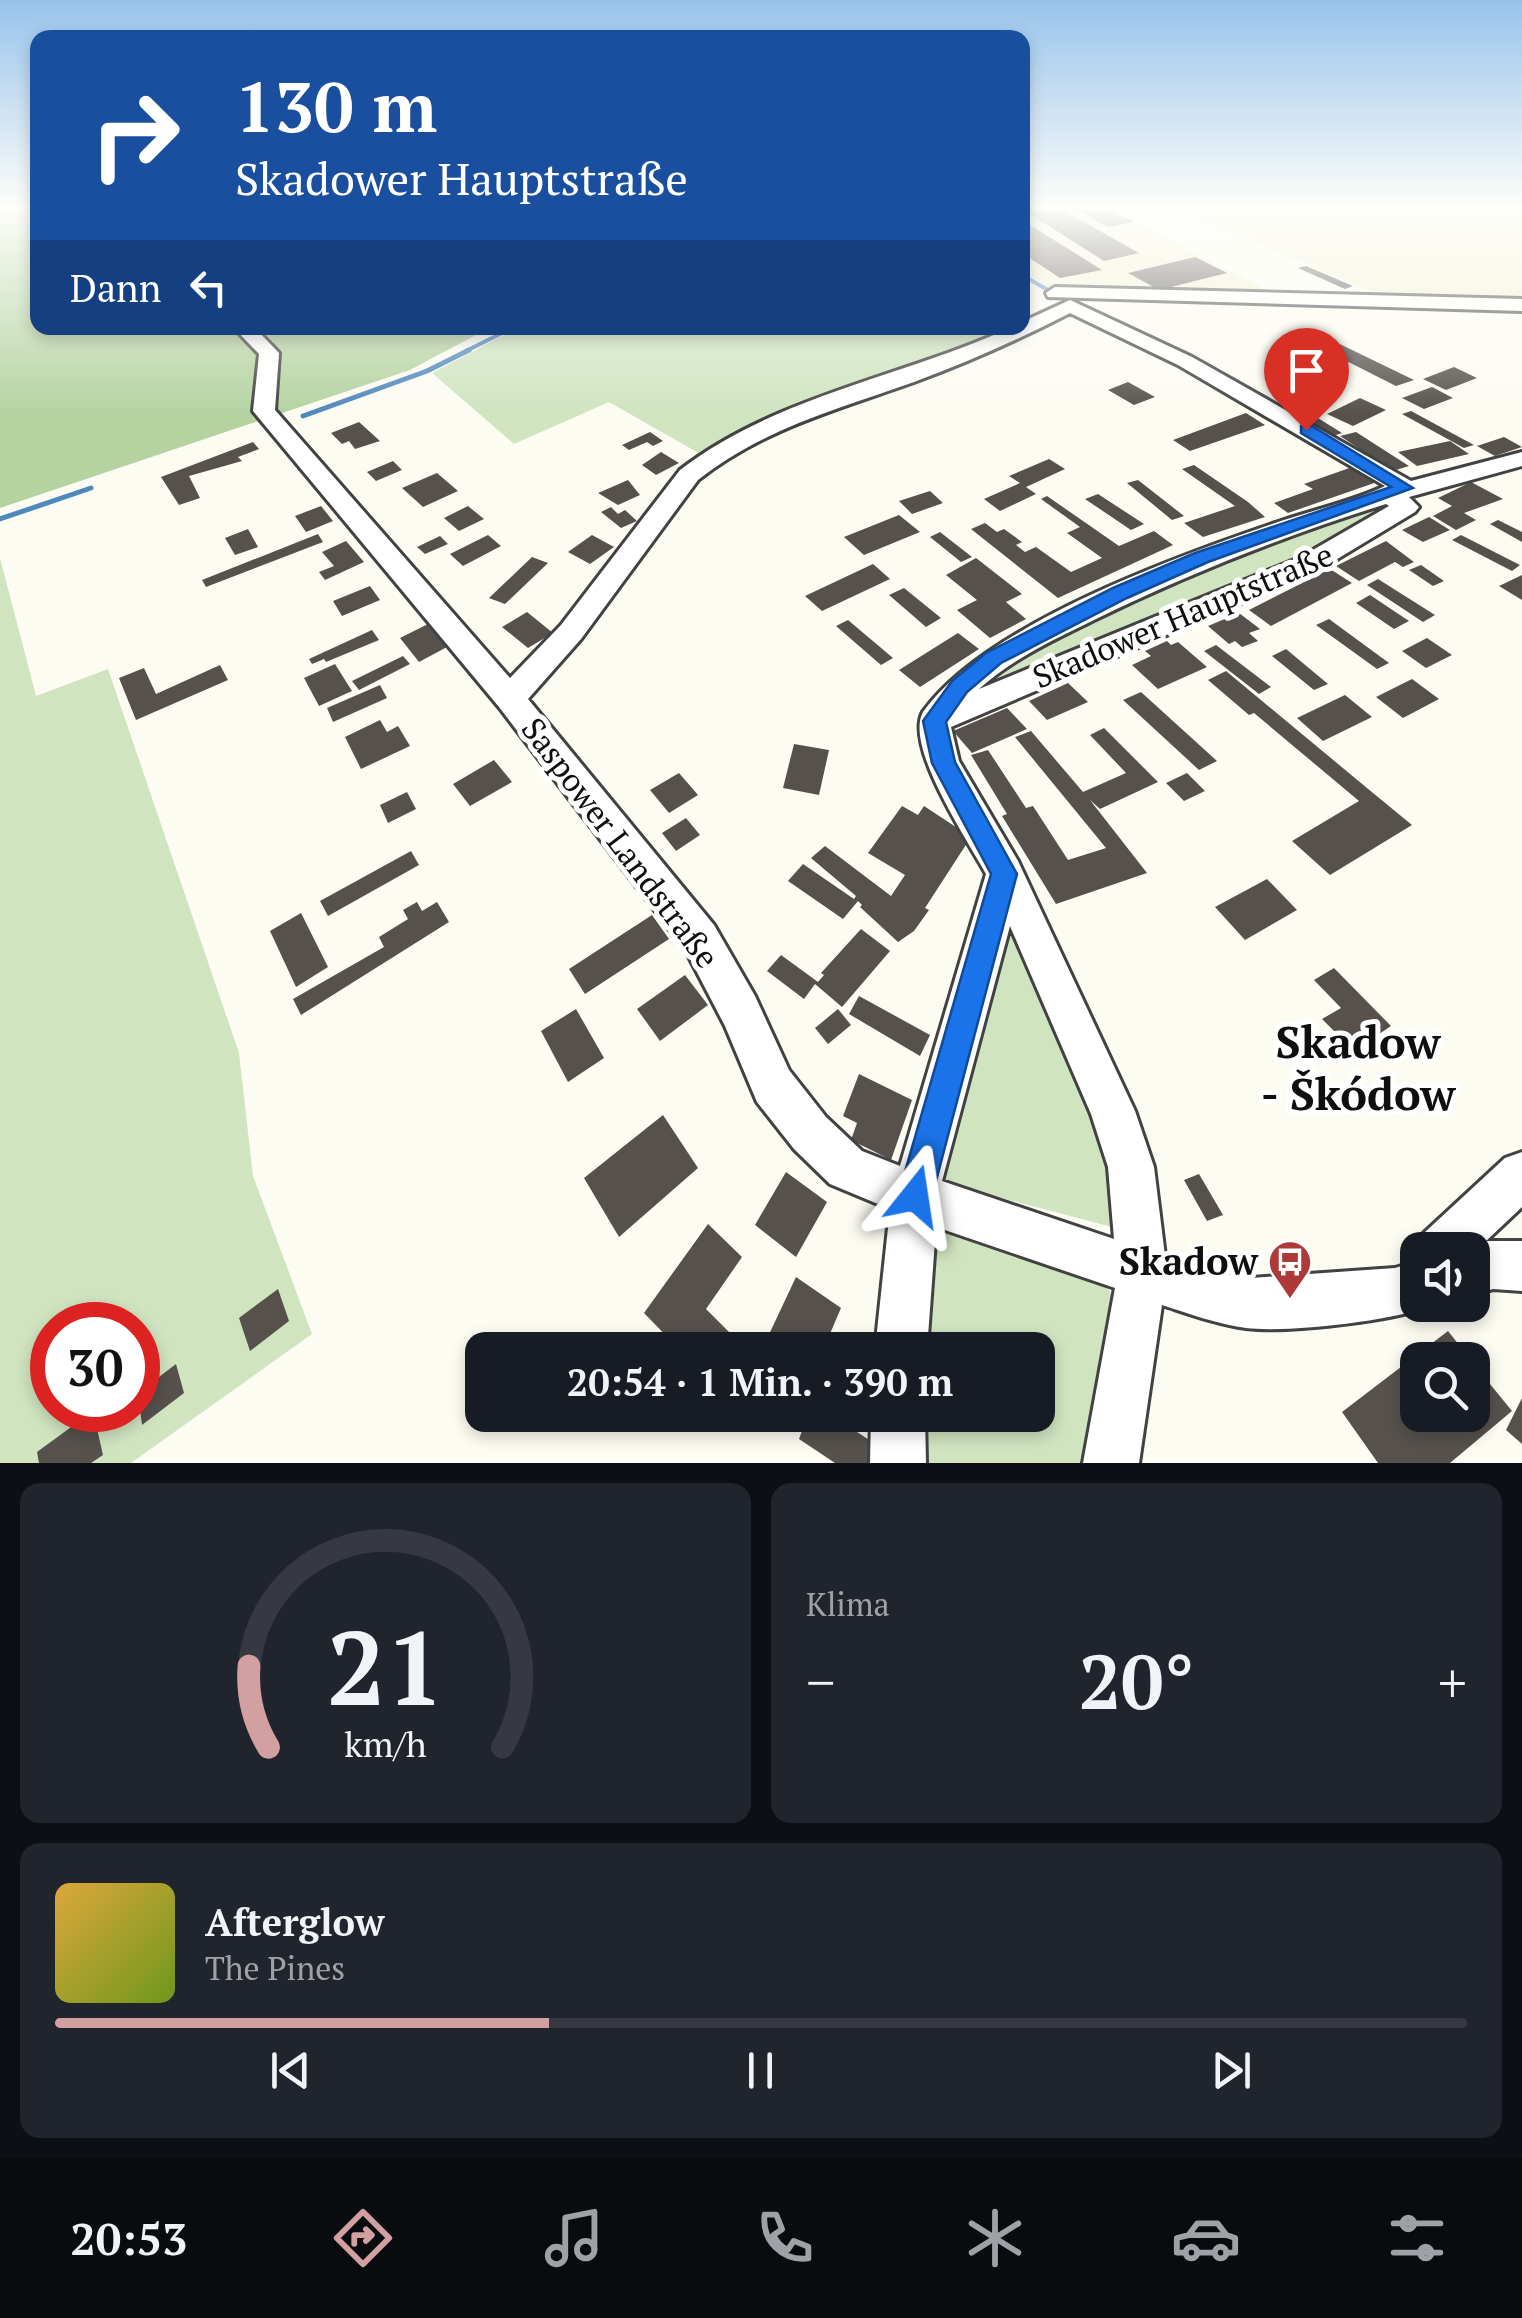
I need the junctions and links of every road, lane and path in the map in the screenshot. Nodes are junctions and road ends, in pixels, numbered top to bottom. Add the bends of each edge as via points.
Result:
1 (1522, 305) edge
2 (1070, 306) junction
3 (1030, 326) edge
4 (251, 335) edge
5 (1012, 335) edge
6 (1522, 459) edge
7 (1396, 491) junction
8 (1068, 621) junction
9 (1102, 652) junction
10 (510, 699) junction
11 (934, 721) junction
12 (1004, 874) junction
13 (1522, 1175) edge
14 (915, 1196) junction
15 (1460, 1232) edge
16 (1490, 1265) edge
17 (1522, 1266) edge
18 (1142, 1275) junction
19 (1400, 1285) edge
20 (903, 1332) edge
21 (898, 1432) edge
22 (898, 1463) edge
23 (1111, 1463) edge

1 - 2 street via 1055,292 1053,298
2 - 3 street
2 - 7 street via 1185,360
4 - 10 street, Saspower Landstraße via 269,353 264,411
5 - 10 street via 776,425 705,461
6 - 7 street, Skadower Hauptstraße
7 - 8 street, Skadower Hauptstraße via 1201,557
7 - 9 street, Skadower Hauptstraße via 1406,508 1342,548
8 - 9 street
8 - 11 street, Skadower Hauptstraße via 993,658
9 - 11 street, Skadower Hauptstraße
10 - 14 street, Saspower Landstraße via 700,938 774,1086 810,1133 846,1168
11 - 12 street via 943,763
12 - 14 street
12 - 18 street via 1114,1111 1132,1167
13 - 15 street
14 - 18 street, Saspower Landstraße
14 - 20 street
16 - 17 street
18 - 19 street, Saspower Landstraße via 1252,1303
18 - 23 street
21 - 22 street

